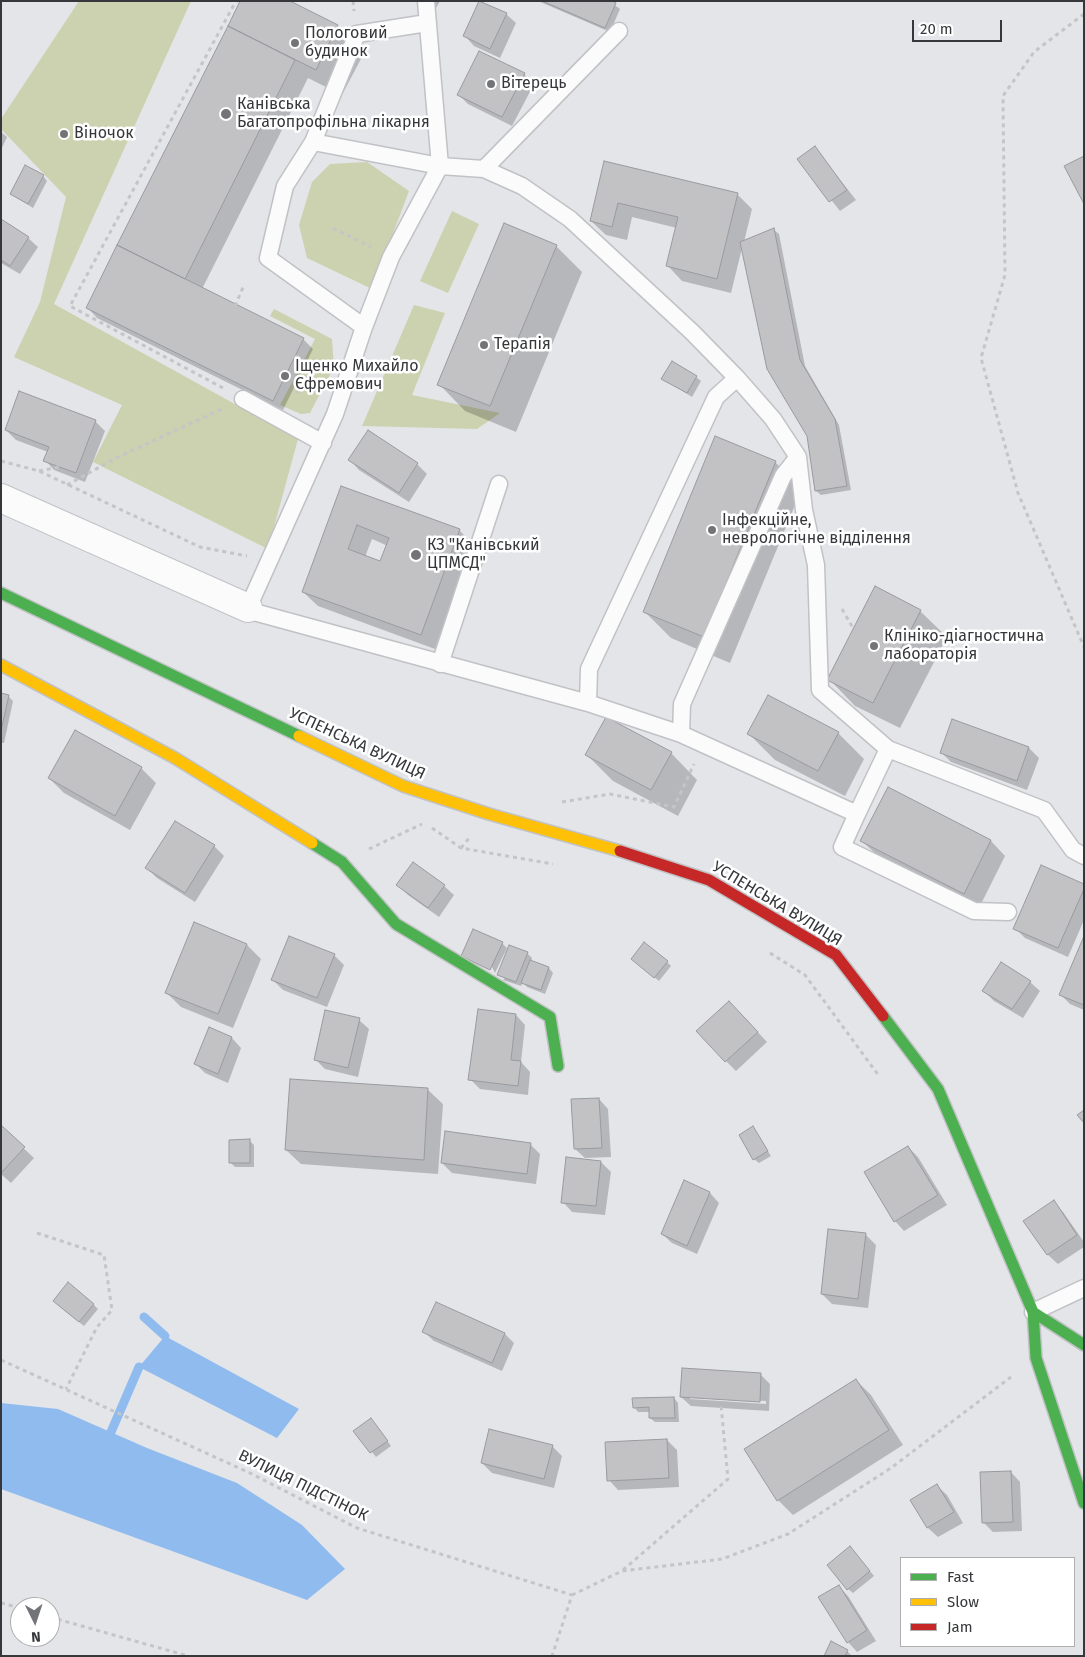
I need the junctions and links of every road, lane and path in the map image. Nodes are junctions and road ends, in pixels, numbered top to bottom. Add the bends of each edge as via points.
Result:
1 (236, 1) edge
2 (426, 1) edge
3 (1084, 14) edge
4 (427, 23) junction
5 (619, 31) dead end
6 (313, 142) junction
7 (440, 166) junction
8 (484, 169) junction
9 (334, 228) dead end
10 (392, 258) junction
11 (244, 285) dead end
12 (236, 306) dead end
13 (364, 327) junction
14 (295, 356) dead end
15 (737, 378) junction
16 (297, 393) dead end
17 (243, 399) junction
18 (323, 443) junction
19 (798, 457) junction
20 (1, 461) edge
21 (60, 467) dead end
22 (39, 471) junction
23 (499, 484) dead end
24 (67, 485) junction
25 (1, 498) edge
26 (255, 558) dead end
27 (1, 593) edge
28 (248, 608) junction
29 (1084, 648) edge
30 (440, 664) junction
31 (1, 665) edge
32 (588, 703) junction
33 (681, 734) junction
34 (703, 744) junction
35 (888, 749) junction
36 (557, 803) dead end
37 (489, 814) junction
38 (857, 814) junction
39 (461, 848) junction
40 (1084, 856) edge
41 (342, 862) junction
42 (559, 865) dead end
43 (1008, 912) dead end
44 (764, 949) dead end
45 (558, 1066) dead end
46 (879, 1076) dead end
47 (37, 1233) dead end
48 (1084, 1288) edge
49 (1033, 1312) junction
50 (1084, 1345) edge
51 (1036, 1358) junction
52 (1, 1360) edge
53 (66, 1389) junction
54 (721, 1405) dead end
55 (1084, 1503) edge
56 (622, 1571) junction
57 (572, 1595) junction
58 (60, 1619) edge
59 (188, 1656) edge
60 (552, 1656) edge

1 - 17 path via 70,306
2 - 4 lane
3 - 29 path via 1034,52 1004,96 1005,275 981,358 1018,493
4 - 6 lane via 357,34
4 - 7 lane
5 - 8 lane
6 - 7 lane
6 - 13 lane via 285,186 268,258
7 - 8 lane
7 - 10 lane
8 - 15 lane via 522,186 570,219
9 - 10 path
10 - 13 lane
11 - 12 path
13 - 18 lane
14 - 16 path via 312,365
15 - 19 lane via 773,420
15 - 32 lane via 716,397 589,669
17 - 18 lane
17 - 24 path via 118,457
18 - 28 lane
19 - 33 lane via 783,476 682,704
19 - 35 lane via 804,510 816,565 820,690
20 - 22 path
21 - 22 path
22 - 24 path
23 - 30 lane
24 - 26 path via 200,547
25 - 28 street
27 - 37 street, УСПЕНСЬКА ВУЛИЦЯ via 403,786
28 - 30 lane
30 - 32 lane
31 - 41 street via 175,758
32 - 33 lane
33 - 34 lane
34 - 36 path via 674,807 610,794
34 - 38 lane
35 - 38 lane
35 - 40 lane via 1044,810 1073,850
37 - 39 path
37 - 49 street, УСПЕНСЬКА ВУЛИЦЯ via 606,846 709,880 836,955 938,1090
38 - 43 lane via 842,847 974,911
39 - 41 path via 425,823
39 - 42 path
41 - 45 street via 396,924 550,1017
44 - 46 path via 805,975
47 - 53 path via 104,1255 112,1310 97,1327
48 - 49 lane
49 - 50 street
49 - 51 street, УСПЕНСЬКА ВУЛИЦЯ
51 - 55 street, УСПЕНСЬКА ВУЛИЦЯ
51 - 56 path via 891,1468 788,1534 722,1559
52 - 53 path, ВУЛИЦЯ ПІДСТІНОК
53 - 57 path, ВУЛИЦЯ ПІДСТІНОК via 250,1473 357,1528
54 - 56 path via 728,1478
56 - 57 path
57 - 60 path
58 - 59 path

